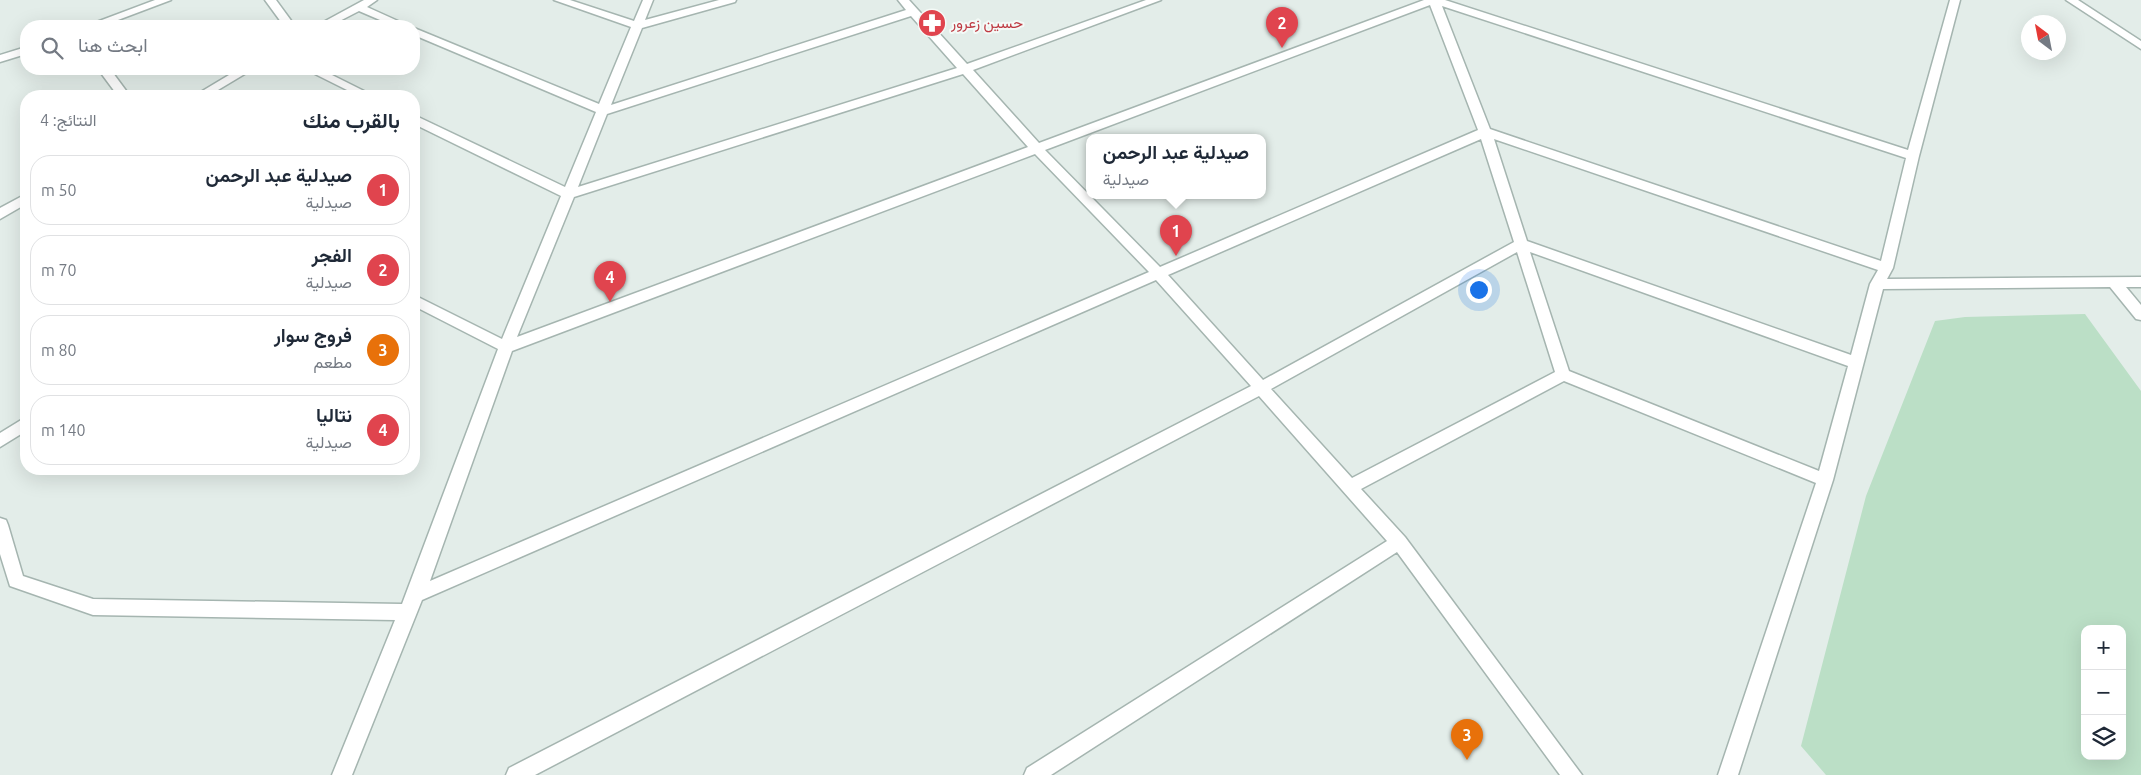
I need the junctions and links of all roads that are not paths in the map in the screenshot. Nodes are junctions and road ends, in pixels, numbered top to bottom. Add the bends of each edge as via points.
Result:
1 (166, 0) edge
2 (270, 0) edge
3 (372, 0) edge
4 (560, 0) edge
5 (648, 0) edge
6 (731, 0) edge
7 (903, 0) edge
8 (1156, 0) edge
9 (1434, 0) edge
10 (1955, 0) edge
11 (2071, 0) edge
12 (358, 8) junction
13 (914, 11) junction
14 (109, 20) edge
15 (285, 20) edge
16 (334, 20) edge
17 (388, 20) edge
18 (638, 26) junction
19 (420, 34) edge
20 (2141, 46) edge
21 (20, 52) edge
22 (0, 59) edge
23 (965, 68) junction
24 (108, 75) edge
25 (237, 75) edge
26 (324, 75) edge
27 (120, 90) edge
28 (211, 90) edge
29 (355, 90) edge
30 (604, 111) junction
31 (420, 122) edge
32 (1484, 132) junction
33 (1037, 149) junction
34 (1913, 156) junction
35 (569, 194) junction
36 (20, 202) edge
37 (0, 214) edge
38 (1521, 244) junction
39 (1886, 268) junction
40 (1158, 273) junction
41 (2114, 282) junction
42 (2141, 282) edge
43 (1877, 284) junction
44 (420, 303) edge
45 (2141, 316) edge
46 (506, 347) junction
47 (1857, 362) junction
48 (1563, 375) junction
49 (1260, 388) junction
50 (20, 427) edge
51 (0, 441) edge
52 (1825, 480) junction
53 (1350, 487) junction
54 (0, 525) edge
55 (1400, 542) junction
56 (416, 595) junction
57 (407, 612) junction
58 (342, 775) edge
59 (516, 775) edge
60 (1034, 775) edge
61 (1572, 775) edge
62 (1728, 775) edge

1 - 14 street
2 - 15 street
3 - 12 street
4 - 18 street
5 - 18 street
6 - 18 street
7 - 13 street
8 - 23 street
9 - 32 street
9 - 33 street
9 - 34 street
10 - 34 street
11 - 20 street
12 - 16 street
12 - 17 street
13 - 23 street
13 - 30 street
18 - 30 street
19 - 30 street
21 - 22 street
23 - 33 street
23 - 35 street
24 - 27 street
25 - 28 street
26 - 29 street
30 - 35 street
31 - 35 street
32 - 38 street
32 - 39 street
32 - 40 street
33 - 40 street
33 - 46 street
34 - 39 street
35 - 46 street
36 - 37 street
38 - 47 street
38 - 48 street
38 - 49 street
39 - 43 street
40 - 49 street
40 - 56 street
41 - 42 street
41 - 43 street
41 - 45 street
43 - 47 street
44 - 46 street
46 - 56 street
47 - 52 street
48 - 52 street
48 - 53 street
49 - 53 street
49 - 59 street
50 - 51 street
52 - 62 street
53 - 55 street
54 - 57 street via 16,581 93,606
55 - 60 street
55 - 61 street
56 - 57 street
57 - 58 street

